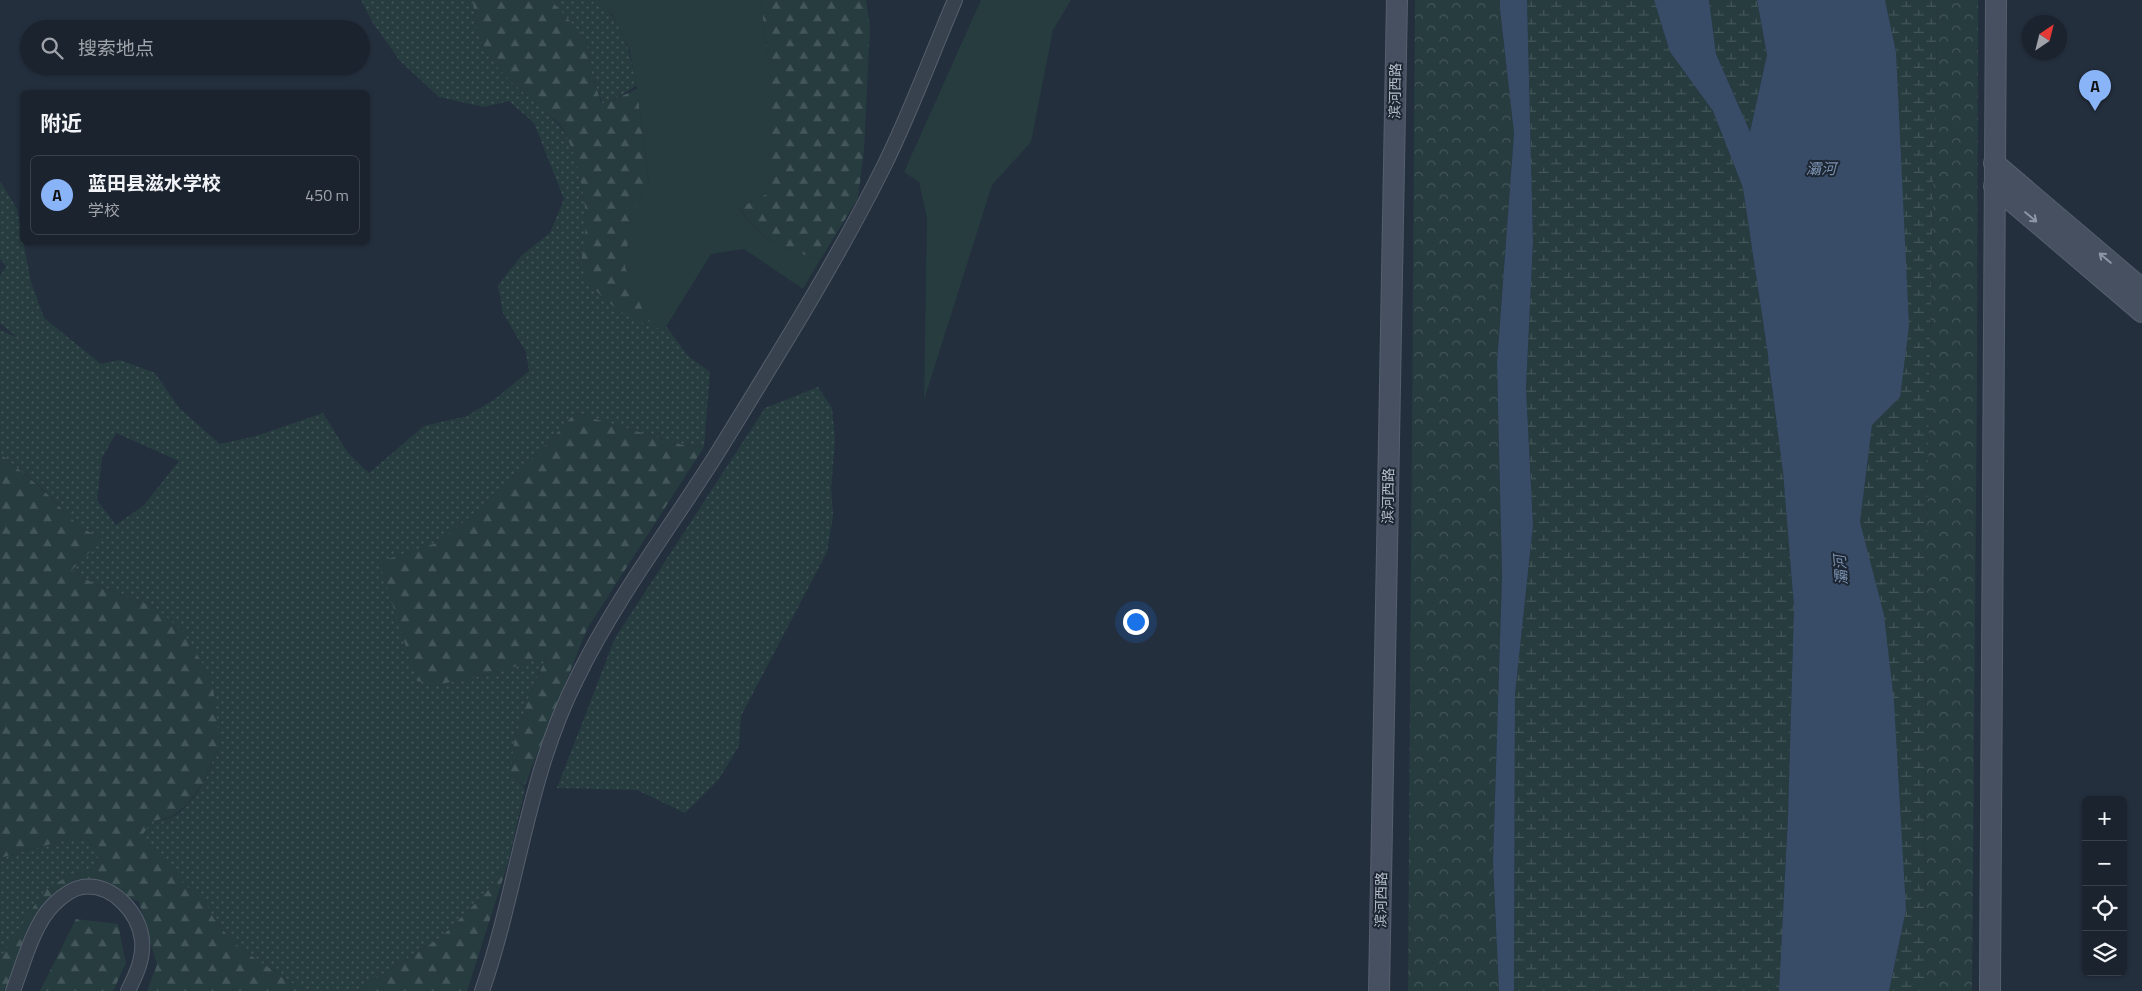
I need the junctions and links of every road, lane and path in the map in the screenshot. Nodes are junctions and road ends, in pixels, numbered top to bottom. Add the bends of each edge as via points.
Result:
1 (955, 0) edge
2 (1397, 0) edge
3 (1996, 0) edge
4 (1994, 163) junction
5 (1994, 186) junction
6 (2142, 289) edge
7 (2142, 312) edge
8 (13, 991) edge
9 (128, 991) edge
10 (482, 991) edge
11 (1379, 991) edge
12 (1990, 991) edge

1 - 10 street via 884,166 829,269 621,601 577,678 558,719 540,775 508,907
2 - 11 street, 滨河西路
3 - 4 street
4 - 5 street
6 -> 4 street
5 -> 7 street
5 - 12 street
8 - 9 street via 39,926 52,906 68,893 83,887 117,897 139,925 141,958

